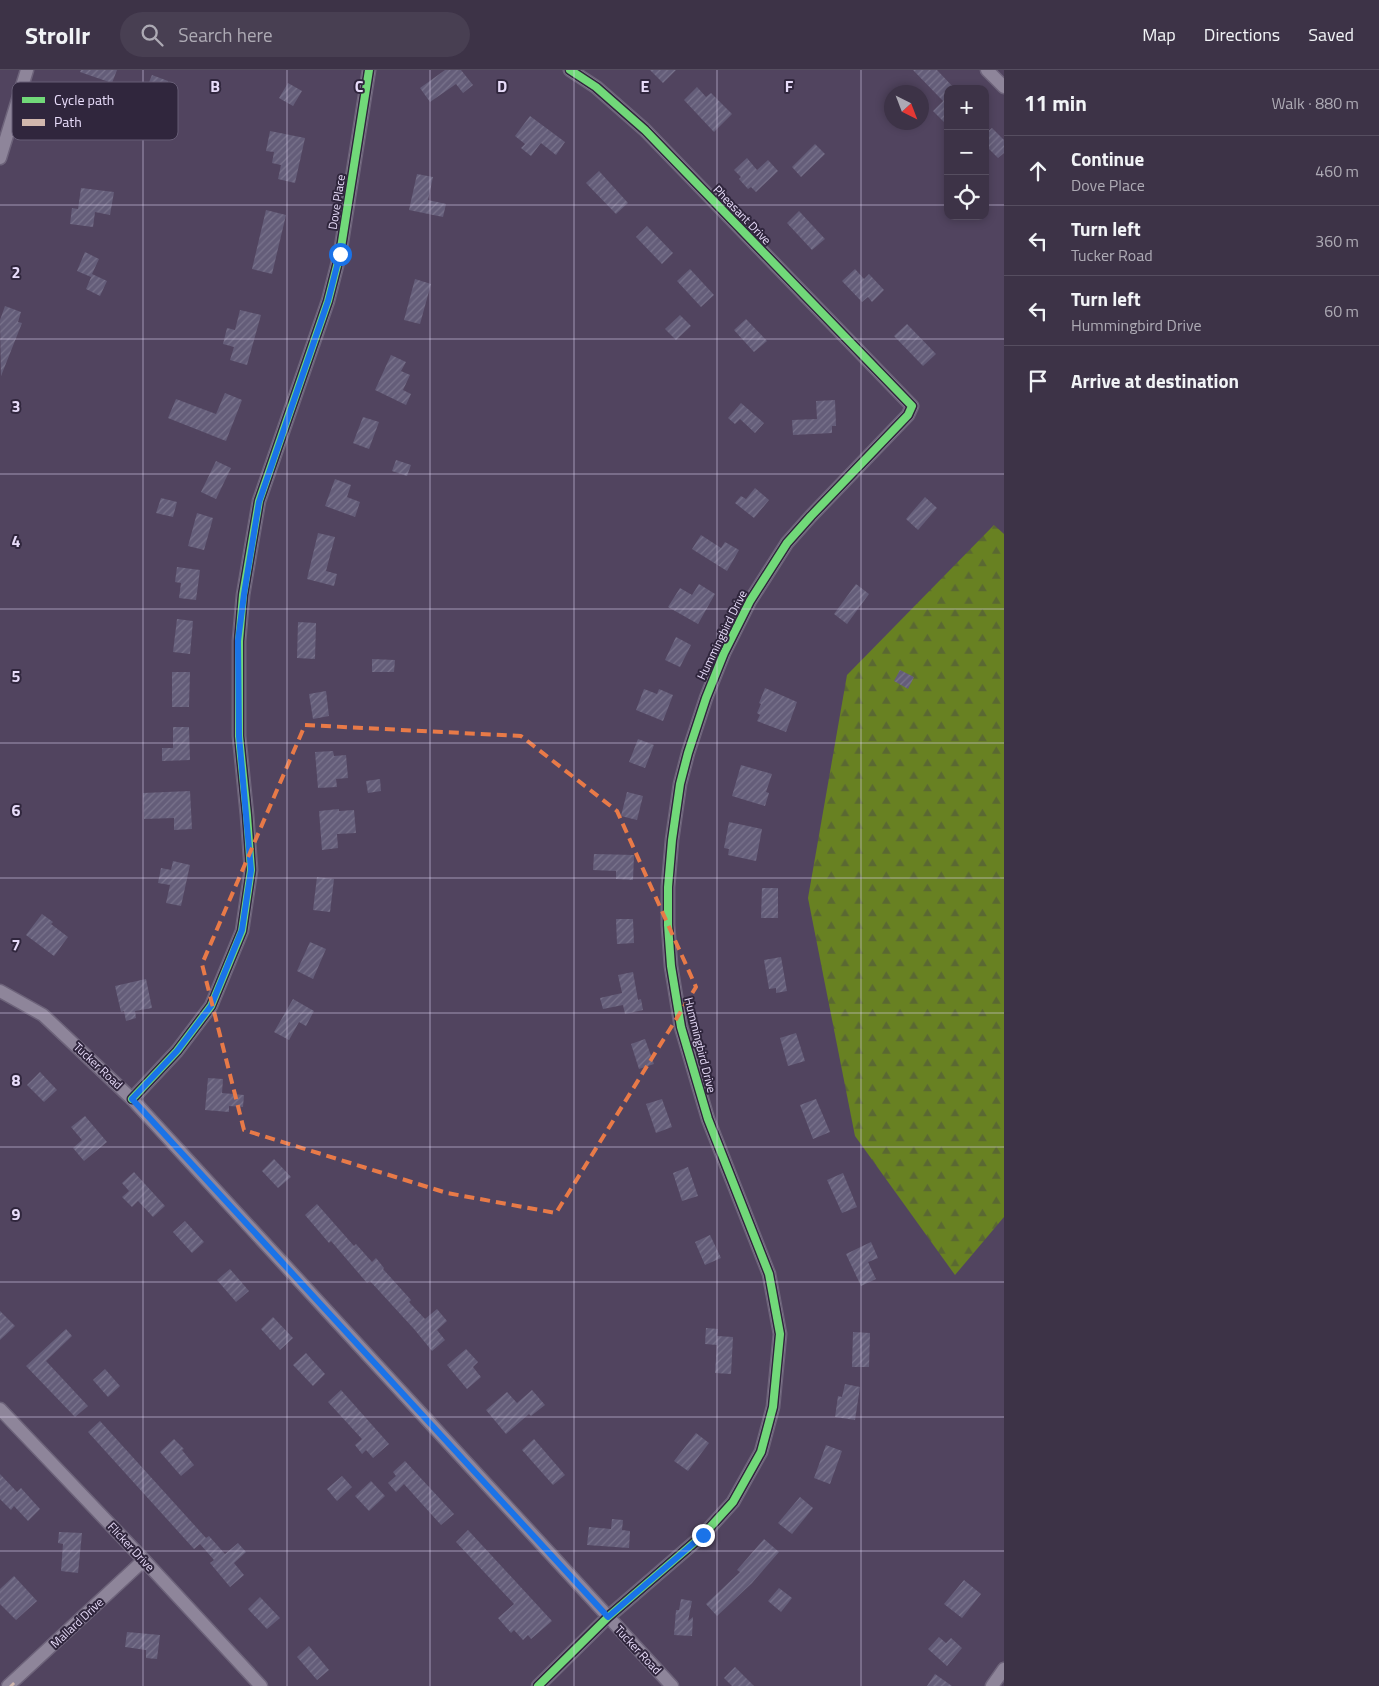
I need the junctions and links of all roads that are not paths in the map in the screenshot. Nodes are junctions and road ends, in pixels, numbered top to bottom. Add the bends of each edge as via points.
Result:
1 (27, 70) edge
2 (369, 70) edge
3 (570, 70) edge
4 (987, 70) edge
5 (23, 82) edge
6 (1004, 87) edge
7 (12, 119) edge
8 (0, 158) edge
9 (891, 385) joint
10 (0, 991) edge
11 (132, 1099) junction
12 (0, 1408) edge
13 (144, 1560) junction
14 (608, 1617) junction
15 (1004, 1669) edge
16 (8, 1686) edge
17 (261, 1686) edge
18 (538, 1686) edge
19 (672, 1686) edge
20 (992, 1686) edge

1 - 5 street
2 - 11 street, Dove Place via 340,254 328,301 259,502 244,594 238,641 239,736 251,870 242,930 211,1006 177,1051
3 - 9 street, Pheasant Drive via 596,87 645,130
4 - 6 street
7 - 8 street
9 - 14 street, Hummingbird Drive via 912,406 908,415 788,543 750,601 706,698 680,784 668,887 668,925 681,1027 708,1119 769,1274 780,1334 773,1407 761,1452 733,1502 703,1535
10 - 11 street, Tucker Road via 43,1015
11 - 14 street, Tucker Road
12 - 13 street, Flicker Drive
13 - 16 street, Mallard Drive
13 - 17 street, Flicker Drive
14 - 18 street, Hummingbird Drive
14 - 19 street, Tucker Road
15 - 20 street

